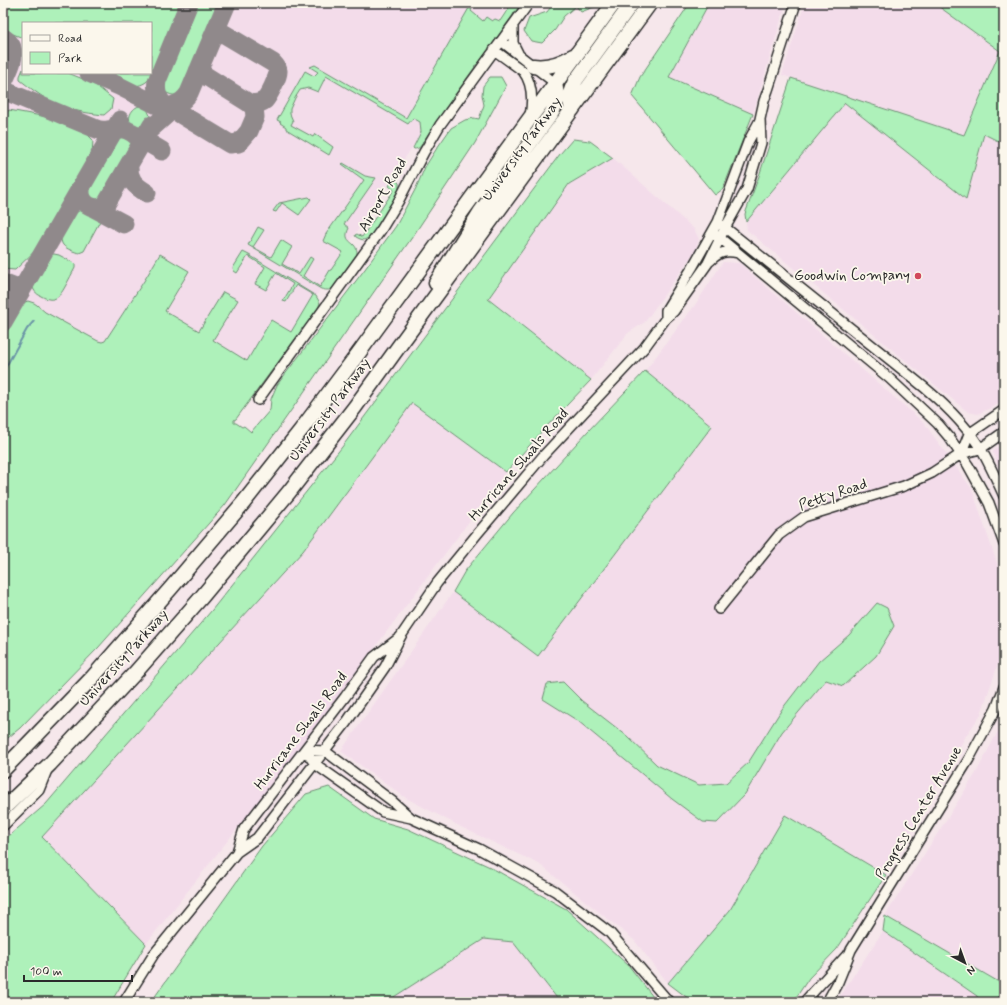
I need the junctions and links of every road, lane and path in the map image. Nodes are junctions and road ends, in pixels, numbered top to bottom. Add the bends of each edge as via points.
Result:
1 (529, 3) edge
2 (614, 3) edge
3 (632, 3) edge
4 (650, 3) edge
5 (796, 3) edge
6 (513, 25) junction
7 (501, 41) junction
8 (494, 50) junction
9 (577, 54) junction
10 (518, 55) junction
11 (533, 66) junction
12 (555, 83) junction
13 (572, 110) junction
14 (760, 119) junction
15 (528, 120) junction
16 (734, 213) junction
17 (722, 225) junction
18 (717, 235) junction
19 (742, 242) junction
20 (738, 253) junction
21 (708, 263) junction
22 (666, 318) junction
23 (402, 342) junction
24 (258, 400) dead end
25 (1004, 410) edge
26 (1004, 432) edge
27 (969, 434) junction
28 (980, 449) junction
29 (961, 454) junction
30 (1004, 496) edge
31 (1004, 544) edge
32 (719, 609) dead end
33 (400, 636) junction
34 (1004, 687) edge
35 (305, 750) junction
36 (325, 751) junction
37 (50, 764) junction
38 (315, 764) junction
39 (3, 770) edge
40 (3, 809) edge
41 (411, 818) junction
42 (3, 826) edge
43 (237, 852) junction
44 (851, 950) junction
45 (124, 1002) edge
46 (669, 1002) edge
47 (804, 1002) edge
48 (827, 1002) edge

1 - 6 street, Airport Road
2 - 9 highway, University Parkway
3 - 13 highway via 570,90
4 - 13 highway, University Parkway
5 - 14 street, Hurricane Shoals Road
6 - 7 street, Airport Road
6 - 10 street via 513,43
7 - 8 street, Airport Road
7 - 10 street
8 - 15 street via 526,75 531,87 532,100
8 - 24 street, Airport Road via 440,125 381,230
9 - 11 highway via 555,65
9 - 12 highway, University Parkway
10 - 11 street
11 - 12 street
12 - 15 highway, University Parkway
12 - 23 highway via 557,104 481,211 417,313
13 - 23 highway, University Parkway
14 - 16 street, Hurricane Shoals Road via 761,143 747,189
14 - 17 street, Hurricane Shoals Road via 748,142
15 - 39 highway, University Parkway via 356,358 244,502 102,666
16 - 17 street, Hurricane Shoals Road
16 - 19 street via 735,228
17 - 18 street, Hurricane Shoals Road
17 - 19 street
18 - 20 street
18 - 21 street, Hurricane Shoals Road
18 - 22 street, Hurricane Shoals Road via 692,268 666,310
19 - 27 street via 933,394
20 - 21 street via 717,254
20 - 29 street via 889,378 938,424
21 - 22 street, Hurricane Shoals Road via 674,311
22 - 33 street, Hurricane Shoals Road via 644,348 543,456 478,533 437,583
23 - 37 highway, University Parkway via 322,450 200,599
25 - 27 street
26 - 28 street, Petty Road
27 - 28 street
27 - 29 street
28 - 29 street, Petty Road
28 - 30 street
29 - 31 street via 989,503
29 - 32 street, Petty Road via 932,473 904,486 804,517 779,535
33 - 35 street, Hurricane Shoals Road via 374,657
33 - 36 street, Hurricane Shoals Road via 386,667
34 - 44 street, Progress Center Avenue via 996,709 969,759
35 - 36 street
35 - 38 street
35 - 43 street, Hurricane Shoals Road via 244,829
36 - 38 street, Hurricane Shoals Road
36 - 41 street
37 - 40 highway, University Parkway
37 - 42 street via 39,790
38 - 41 street via 383,812
38 - 43 street, Hurricane Shoals Road via 257,838
41 - 46 street via 479,849 555,891 609,932
43 - 45 street, Hurricane Shoals Road via 154,954
44 - 47 street, Progress Center Avenue
44 - 48 street, Progress Center Avenue

